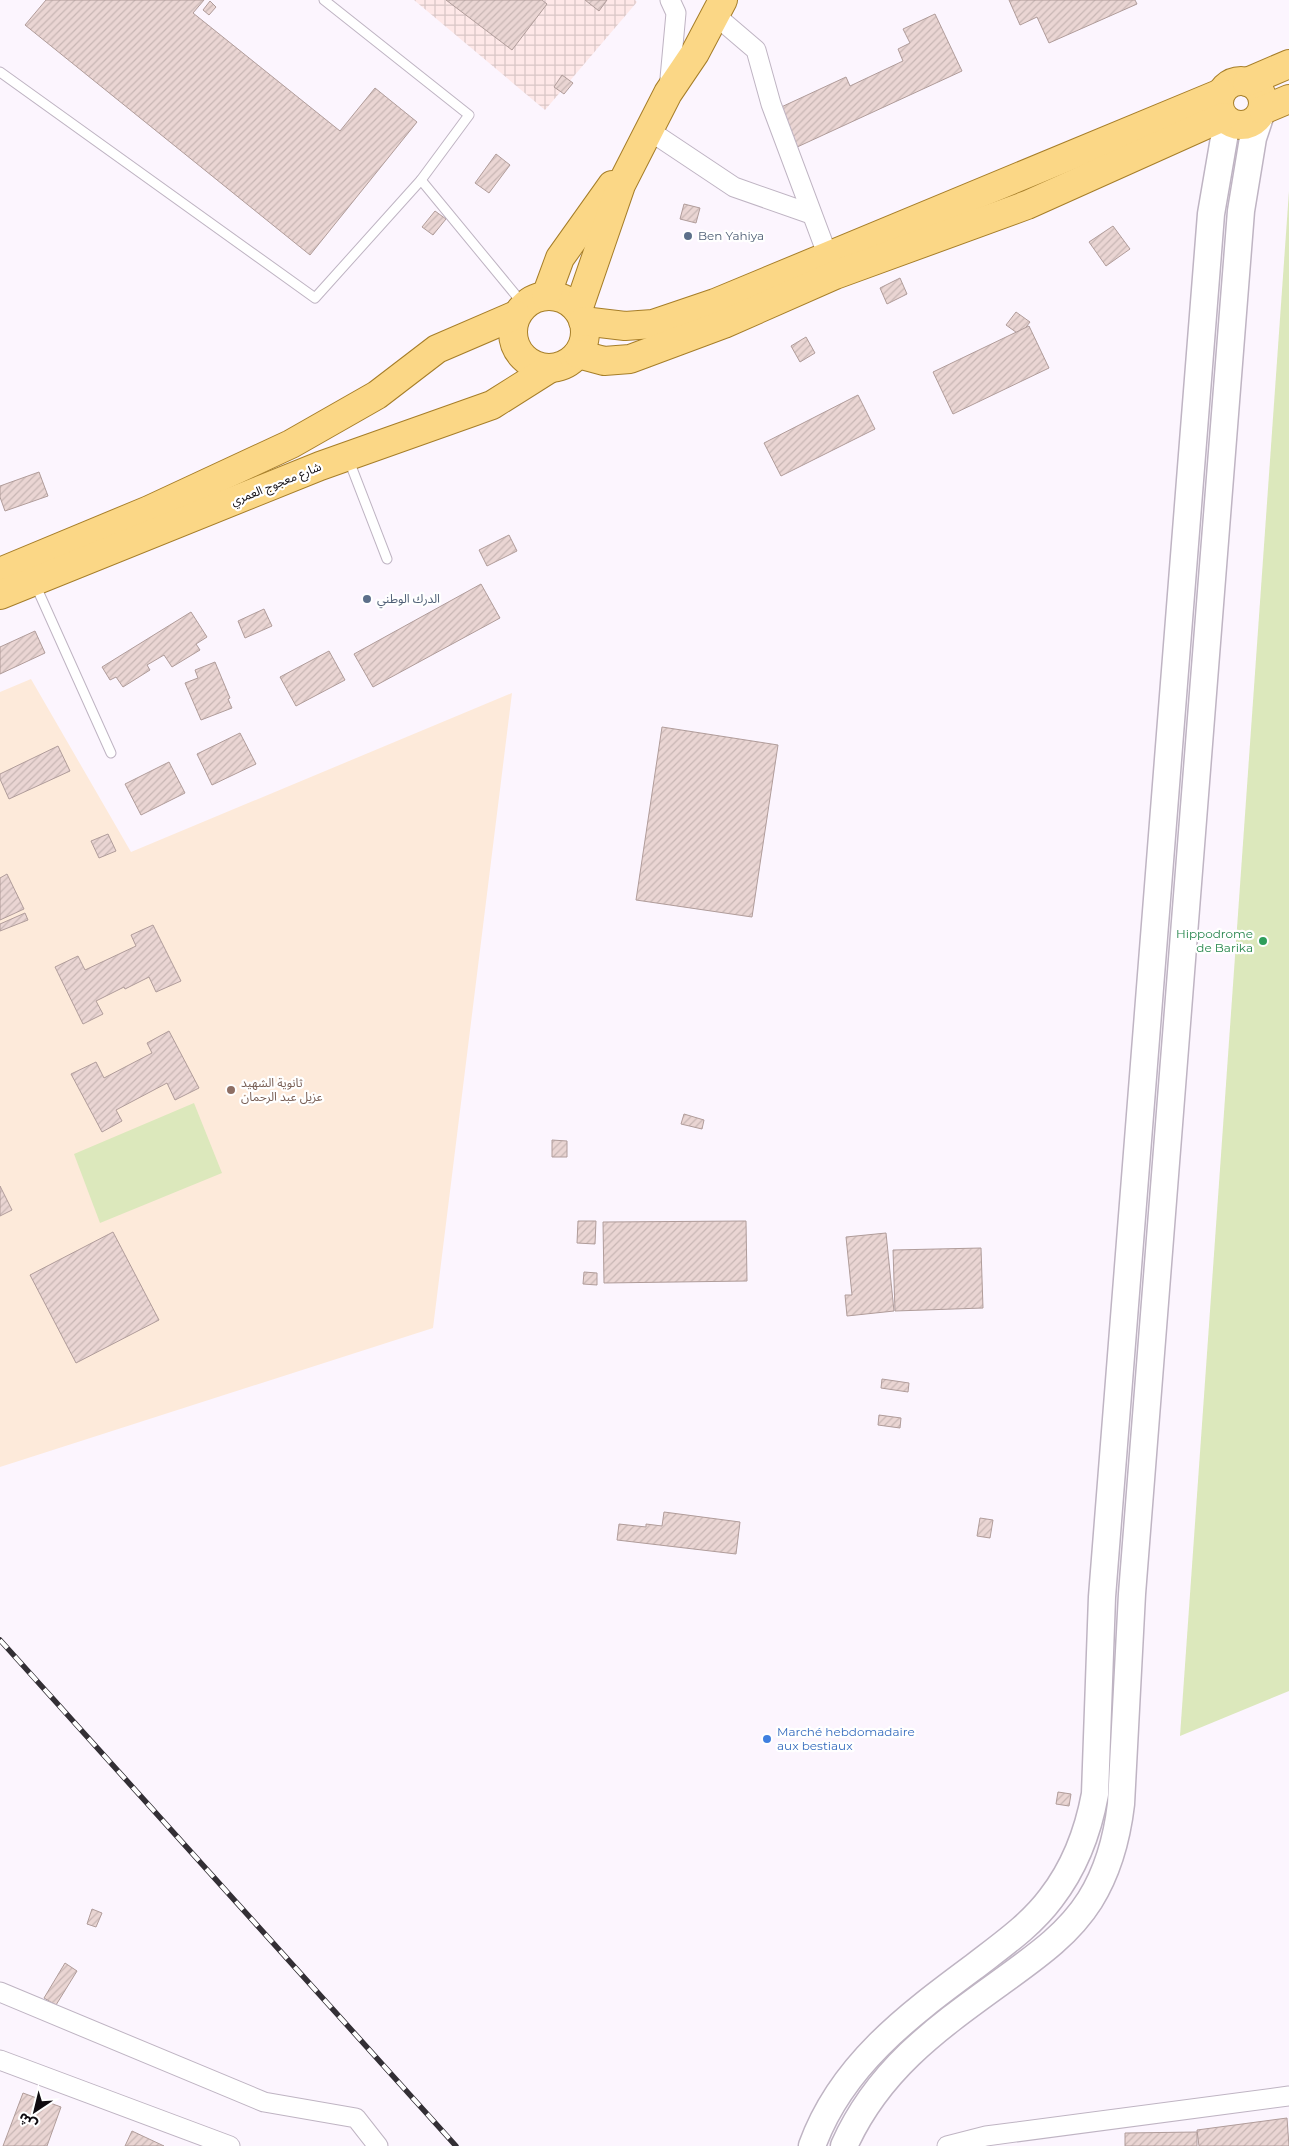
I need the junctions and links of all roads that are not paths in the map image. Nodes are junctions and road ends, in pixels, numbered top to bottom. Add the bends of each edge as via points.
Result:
1 (324, 0) edge
2 (670, 0) edge
3 (719, 8) edge
4 (1289, 64) edge
5 (0, 72) edge
6 (1247, 82) junction
7 (668, 93) junction
8 (1289, 99) edge
9 (1224, 110) junction
10 (1261, 114) junction
11 (650, 131) junction
12 (421, 180) junction
13 (811, 214) junction
14 (831, 266) junction
15 (529, 305) junction
16 (580, 315) junction
17 (578, 354) junction
18 (549, 369) junction
19 (348, 456) junction
20 (387, 559) dead end
21 (0, 572) edge
22 (34, 581) junction
23 (0, 595) edge
24 (111, 753) dead end
25 (0, 1992) edge
26 (0, 2060) edge
27 (1289, 2096) edge
28 (230, 2146) edge
29 (378, 2146) edge
30 (812, 2146) edge
31 (844, 2146) edge
32 (947, 2146) edge

1 - 12 lane via 468,114
2 - 7 street via 676,13
3 - 7 main road via 695,53
3 - 13 street via 756,50 771,104
4 - 6 main road
5 - 12 lane via 315,298
6 - 9 main road via 1232,83
6 - 10 main road via 1259,90 1264,103
7 - 11 main road
8 - 10 main road
9 - 10 main road via 1241,126 1248,125
9 - 14 main road
9 - 30 street via 1211,214 1102,1596 1095,1794 1091,1816 1075,1860 1051,1899 1019,1932 929,2000 868,2055 836,2096
10 - 31 street via 1253,138 1240,221 1132,1594 1118,1830 1102,1879 1074,1922 1036,1957 905,2056 862,2111
11 - 13 street via 734,187
11 - 15 main road
11 - 16 main road via 621,185
12 - 15 lane
13 - 14 street
14 - 16 main road via 652,324 625,326
14 - 17 main road via 724,324 630,359 604,360
15 - 16 main road via 558,297 569,302
15 - 18 main road via 512,327 513,339 525,360
15 - 21 main road via 437,349 377,395 291,444 149,510
16 - 17 main road via 585,332 584,344
17 - 18 main road via 565,365
18 - 19 main road, شارع معجوج العمري via 492,406
19 - 20 lane
19 - 22 main road, شارع معجوج العمري
22 - 23 main road, شارع معجوج العمري
22 - 24 lane
25 - 29 street via 264,2102 356,2118
26 - 28 street
27 - 32 street via 986,2136

